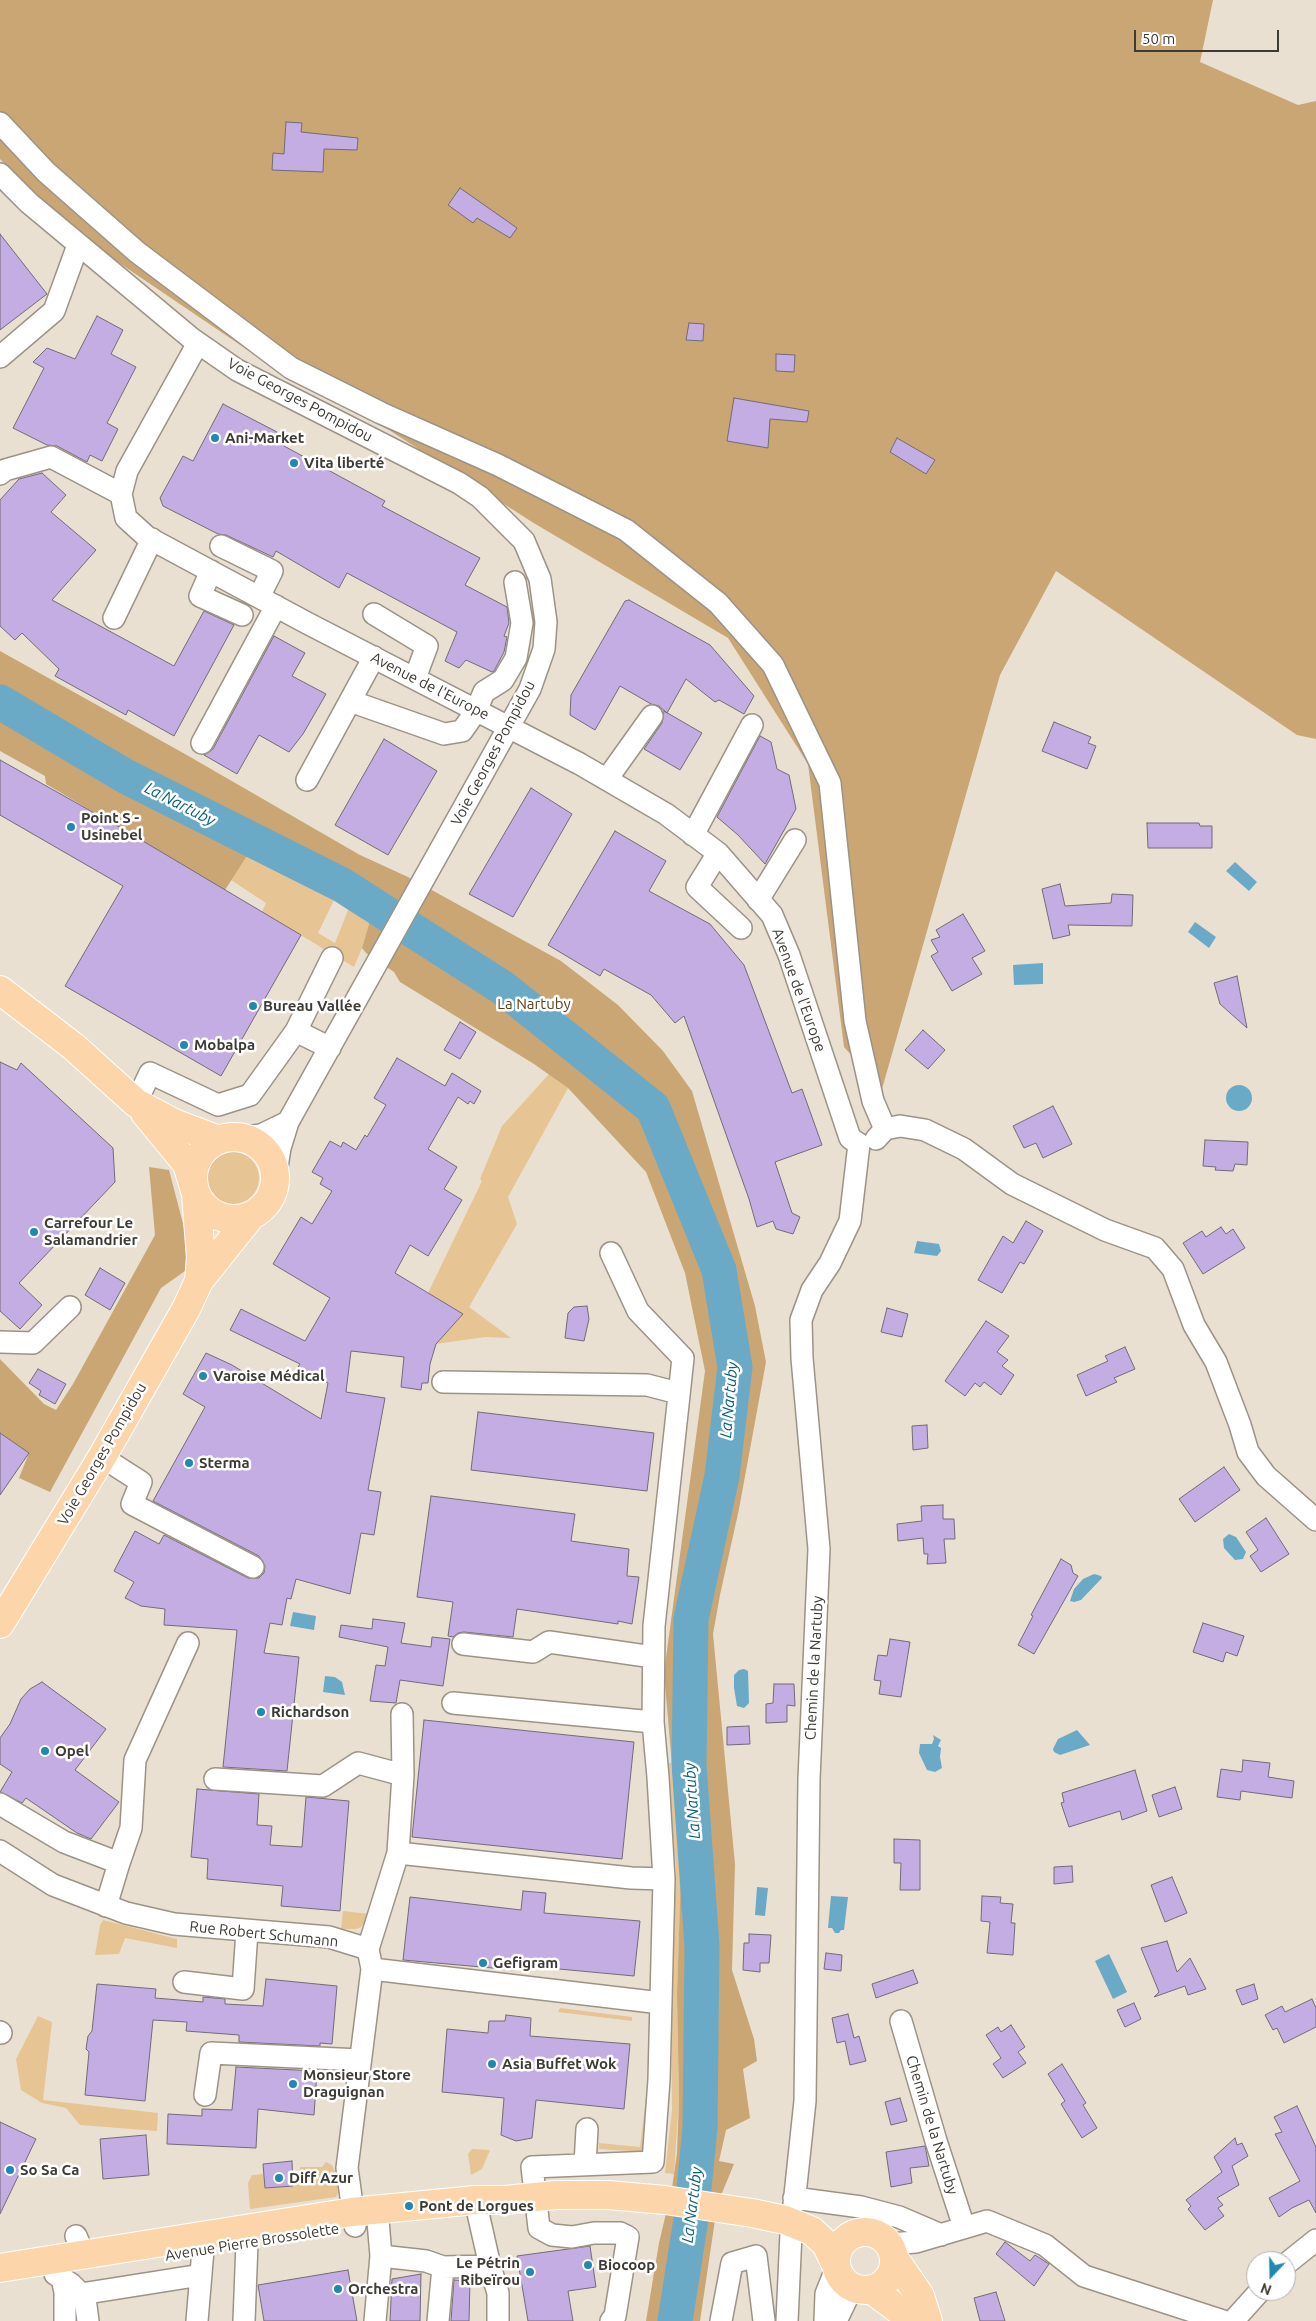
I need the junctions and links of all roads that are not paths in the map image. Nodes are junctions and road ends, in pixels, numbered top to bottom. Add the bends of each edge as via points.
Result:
1 (0, 123) edge
2 (0, 174) edge
3 (78, 245) junction
4 (198, 343) junction
5 (0, 357) edge
6 (0, 474) edge
7 (121, 494) junction
8 (152, 539) junction
9 (220, 546) dead end
10 (212, 571) junction
11 (515, 582) dead end
12 (268, 602) junction
13 (374, 614) dead end
14 (242, 615) dead end
15 (114, 618) dead end
16 (374, 657) junction
17 (415, 678) junction
18 (350, 701) junction
19 (476, 711) junction
20 (652, 716) dead end
21 (752, 725) dead end
22 (509, 726) junction
23 (202, 743) dead end
24 (607, 779) junction
25 (307, 780) dead end
26 (693, 835) junction
27 (795, 840) dead end
28 (718, 853) junction
29 (758, 900) junction
30 (741, 928) dead end
31 (332, 958) dead end
32 (0, 990) edge
33 (296, 1031) junction
34 (330, 1048) junction
35 (136, 1103) junction
36 (288, 1122) junction
37 (885, 1129) junction
38 (229, 1139) junction
39 (859, 1144) junction
40 (275, 1180) junction
41 (195, 1189) junction
42 (250, 1217) junction
43 (610, 1253) dead end
44 (199, 1281) junction
45 (70, 1307) dead end
46 (0, 1342) edge
47 (444, 1382) dead end
48 (678, 1393) junction
49 (102, 1457) junction
50 (1316, 1520) edge
51 (253, 1567) dead end
52 (0, 1624) edge
53 (188, 1643) dead end
54 (464, 1644) dead end
55 (653, 1657) junction
56 (453, 1703) dead end
57 (402, 1714) dead end
58 (652, 1722) junction
59 (403, 1775) junction
60 (215, 1779) dead end
61 (0, 1804) edge
62 (0, 1851) edge
63 (398, 1852) junction
64 (119, 1863) junction
65 (664, 1879) junction
66 (106, 1906) junction
67 (247, 1931) junction
68 (370, 1959) junction
69 (184, 1982) dead end
70 (661, 2003) junction
71 (901, 2021) dead end
72 (360, 2060) junction
73 (206, 2095) dead end
74 (587, 2129) dead end
75 (585, 2164) junction
76 (534, 2197) junction
77 (476, 2203) junction
78 (752, 2213) junction
79 (365, 2218) junction
80 (964, 2228) junction
81 (791, 2233) dead end
82 (858, 2233) junction
83 (941, 2235) junction
84 (1316, 2240) edge
85 (247, 2243) junction
86 (892, 2251) junction
87 (381, 2256) junction
88 (1296, 2256) edge
89 (73, 2258) junction
90 (202, 2263) junction
91 (490, 2266) junction
92 (443, 2267) junction
93 (0, 2268) edge
94 (849, 2278) junction
95 (0, 2282) edge
96 (81, 2294) junction
97 (1251, 2301) edge
98 (66, 2321) edge
99 (88, 2321) edge
100 (197, 2321) edge
101 (244, 2321) edge
102 (375, 2321) edge
103 (438, 2321) edge
104 (498, 2321) edge
105 (610, 2321) edge
106 (721, 2321) edge
107 (764, 2321) edge
108 (787, 2321) edge
109 (825, 2321) edge
110 (836, 2321) edge
111 (909, 2321) edge
112 (928, 2321) edge
113 (1223, 2321) edge
114 (1233, 2321) edge

1 - 37 street via 46,172 137,252 291,368 626,530 718,603 773,665 830,783 855,1021 873,1102
2 - 3 street, Voie Georges Pompidou
3 - 4 street, Voie Georges Pompidou
3 - 5 street via 54,310
4 - 7 street, Avenue de l'Europe via 127,471
4 - 22 street, Voie Georges Pompidou via 237,370 459,482 480,496 524,541 540,579 545,640 530,689
6 - 7 street via 4,470 51,457
7 - 8 street, Avenue de l'Europe via 126,518
8 - 10 street, Avenue de l'Europe
8 - 15 street
9 - 12 street via 272,571
10 - 12 street, Avenue de l'Europe
10 - 14 street via 200,596
11 - 19 street via 522,623 516,658 503,680 484,692
12 - 16 street, Avenue de l'Europe
12 - 23 street
13 - 17 street via 427,646
16 - 17 street, Avenue de l'Europe
16 - 18 street
17 - 19 street, Avenue de l'Europe
18 - 19 street via 444,734 462,731
18 - 25 street
19 - 22 street, Avenue de l'Europe
20 - 24 street
21 - 26 street
22 - 24 street, Avenue de l'Europe
22 - 34 street, Voie Georges Pompidou
24 - 26 street, Avenue de l'Europe via 666,814
26 - 28 street, Avenue de l'Europe
27 - 29 street
28 - 29 street, Avenue de l'Europe
28 - 30 street via 697,887
29 - 39 street, Avenue de l'Europe via 772,915 789,955 850,1138
31 - 33 street
32 - 35 main road via 74,1048
33 - 34 street
33 - 35 street via 250,1095 218,1105 150,1072
34 - 36 street, Voie Georges Pompidou
35 - 38 main road via 174,1123
35 - 41 main road via 183,1159
36 - 38 street via 261,1135
36 - 40 street, Voie Georges Pompidou
37 - 39 street via 872,1142
37 - 50 street via 900,1126 925,1130 964,1149 1020,1188 1105,1230 1155,1248 1173,1269 1194,1325 1216,1362 1248,1452 1266,1476
38 - 40 main road via 258,1145 273,1166
38 - 41 main road via 207,1148 198,1158 194,1170
39 - 83 street, Chemin de la Nartuby via 850,1221 830,1263 812,1290 802,1320 802,1358 819,1550 809,1779 805,2101 794,2201 861,2207 898,2217
40 - 42 main road via 273,1193 266,1205
41 - 42 main road via 205,1208 216,1215 229,1219
41 - 44 main road, Voie Georges Pompidou via 201,1250
42 - 44 main road, Voie Georges Pompidou
43 - 48 street via 638,1311 683,1358
44 - 49 main road, Voie Georges Pompidou
45 - 46 street via 33,1343
47 - 48 street via 647,1385
48 - 55 street
49 - 51 street via 141,1482 132,1504
49 - 52 main road, Voie Georges Pompidou
53 - 64 street via 135,1760 131,1828
54 - 55 street via 533,1652 549,1642
55 - 58 street
56 - 58 street
57 - 59 street
58 - 65 street
59 - 60 street via 358,1763 323,1786
59 - 63 street
61 - 64 street via 64,1842
62 - 66 street, Rue Robert Schumann via 53,1885
63 - 65 street
63 - 68 street
64 - 66 street
65 - 70 street
66 - 67 street, Rue Robert Schumann via 174,1924
67 - 68 street, Rue Robert Schumann via 329,1937
67 - 69 street via 243,1989
68 - 70 street, Rue Robert Schumann
68 - 72 street
70 - 75 street via 653,2162
71 - 80 street, Chemin de la Nartuby
72 - 73 street via 210,2053
72 - 79 street via 347,2168
74 - 75 street
75 - 76 street via 532,2167
76 - 77 main road, Avenue Pierre Brossolette
76 - 78 main road, Avenue Pierre Brossolette via 608,2195
76 - 105 street via 539,2228 552,2235 572,2237 620,2233 628,2237 614,2316
77 - 79 main road, Avenue Pierre Brossolette
77 - 91 street
78 - 82 main road via 823,2220
78 - 94 main road via 798,2224 812,2231 826,2244
79 - 85 main road, Avenue Pierre Brossolette
79 - 87 street
79 - 89 main road, Avenue Pierre Brossolette
80 - 83 street
80 - 113 street via 987,2221 1044,2245 1084,2276
81 - 108 street
82 - 86 main road via 875,2234
82 - 94 main road via 841,2244 836,2254
83 - 86 street
84 - 88 street
85 - 90 main road, Avenue Pierre Brossolette
85 - 101 street
86 - 94 main road via 892,2275 886,2282
86 - 112 main road via 920,2296
87 - 92 street via 426,2261
87 - 102 street
89 - 90 main road, Avenue Pierre Brossolette
89 - 93 main road, Avenue Pierre Brossolette
89 - 95 main road, Avenue Pierre Brossolette
89 - 96 street
89 - 98 street via 65,2292
90 - 96 street
90 - 100 street
91 - 92 street
91 - 104 street via 498,2293
92 - 103 street
94 - 109 street via 826,2294
94 - 110 street
94 - 111 main road via 899,2310
96 - 99 street via 85,2298
97 - 114 street
106 - 107 street via 732,2263 756,2256

